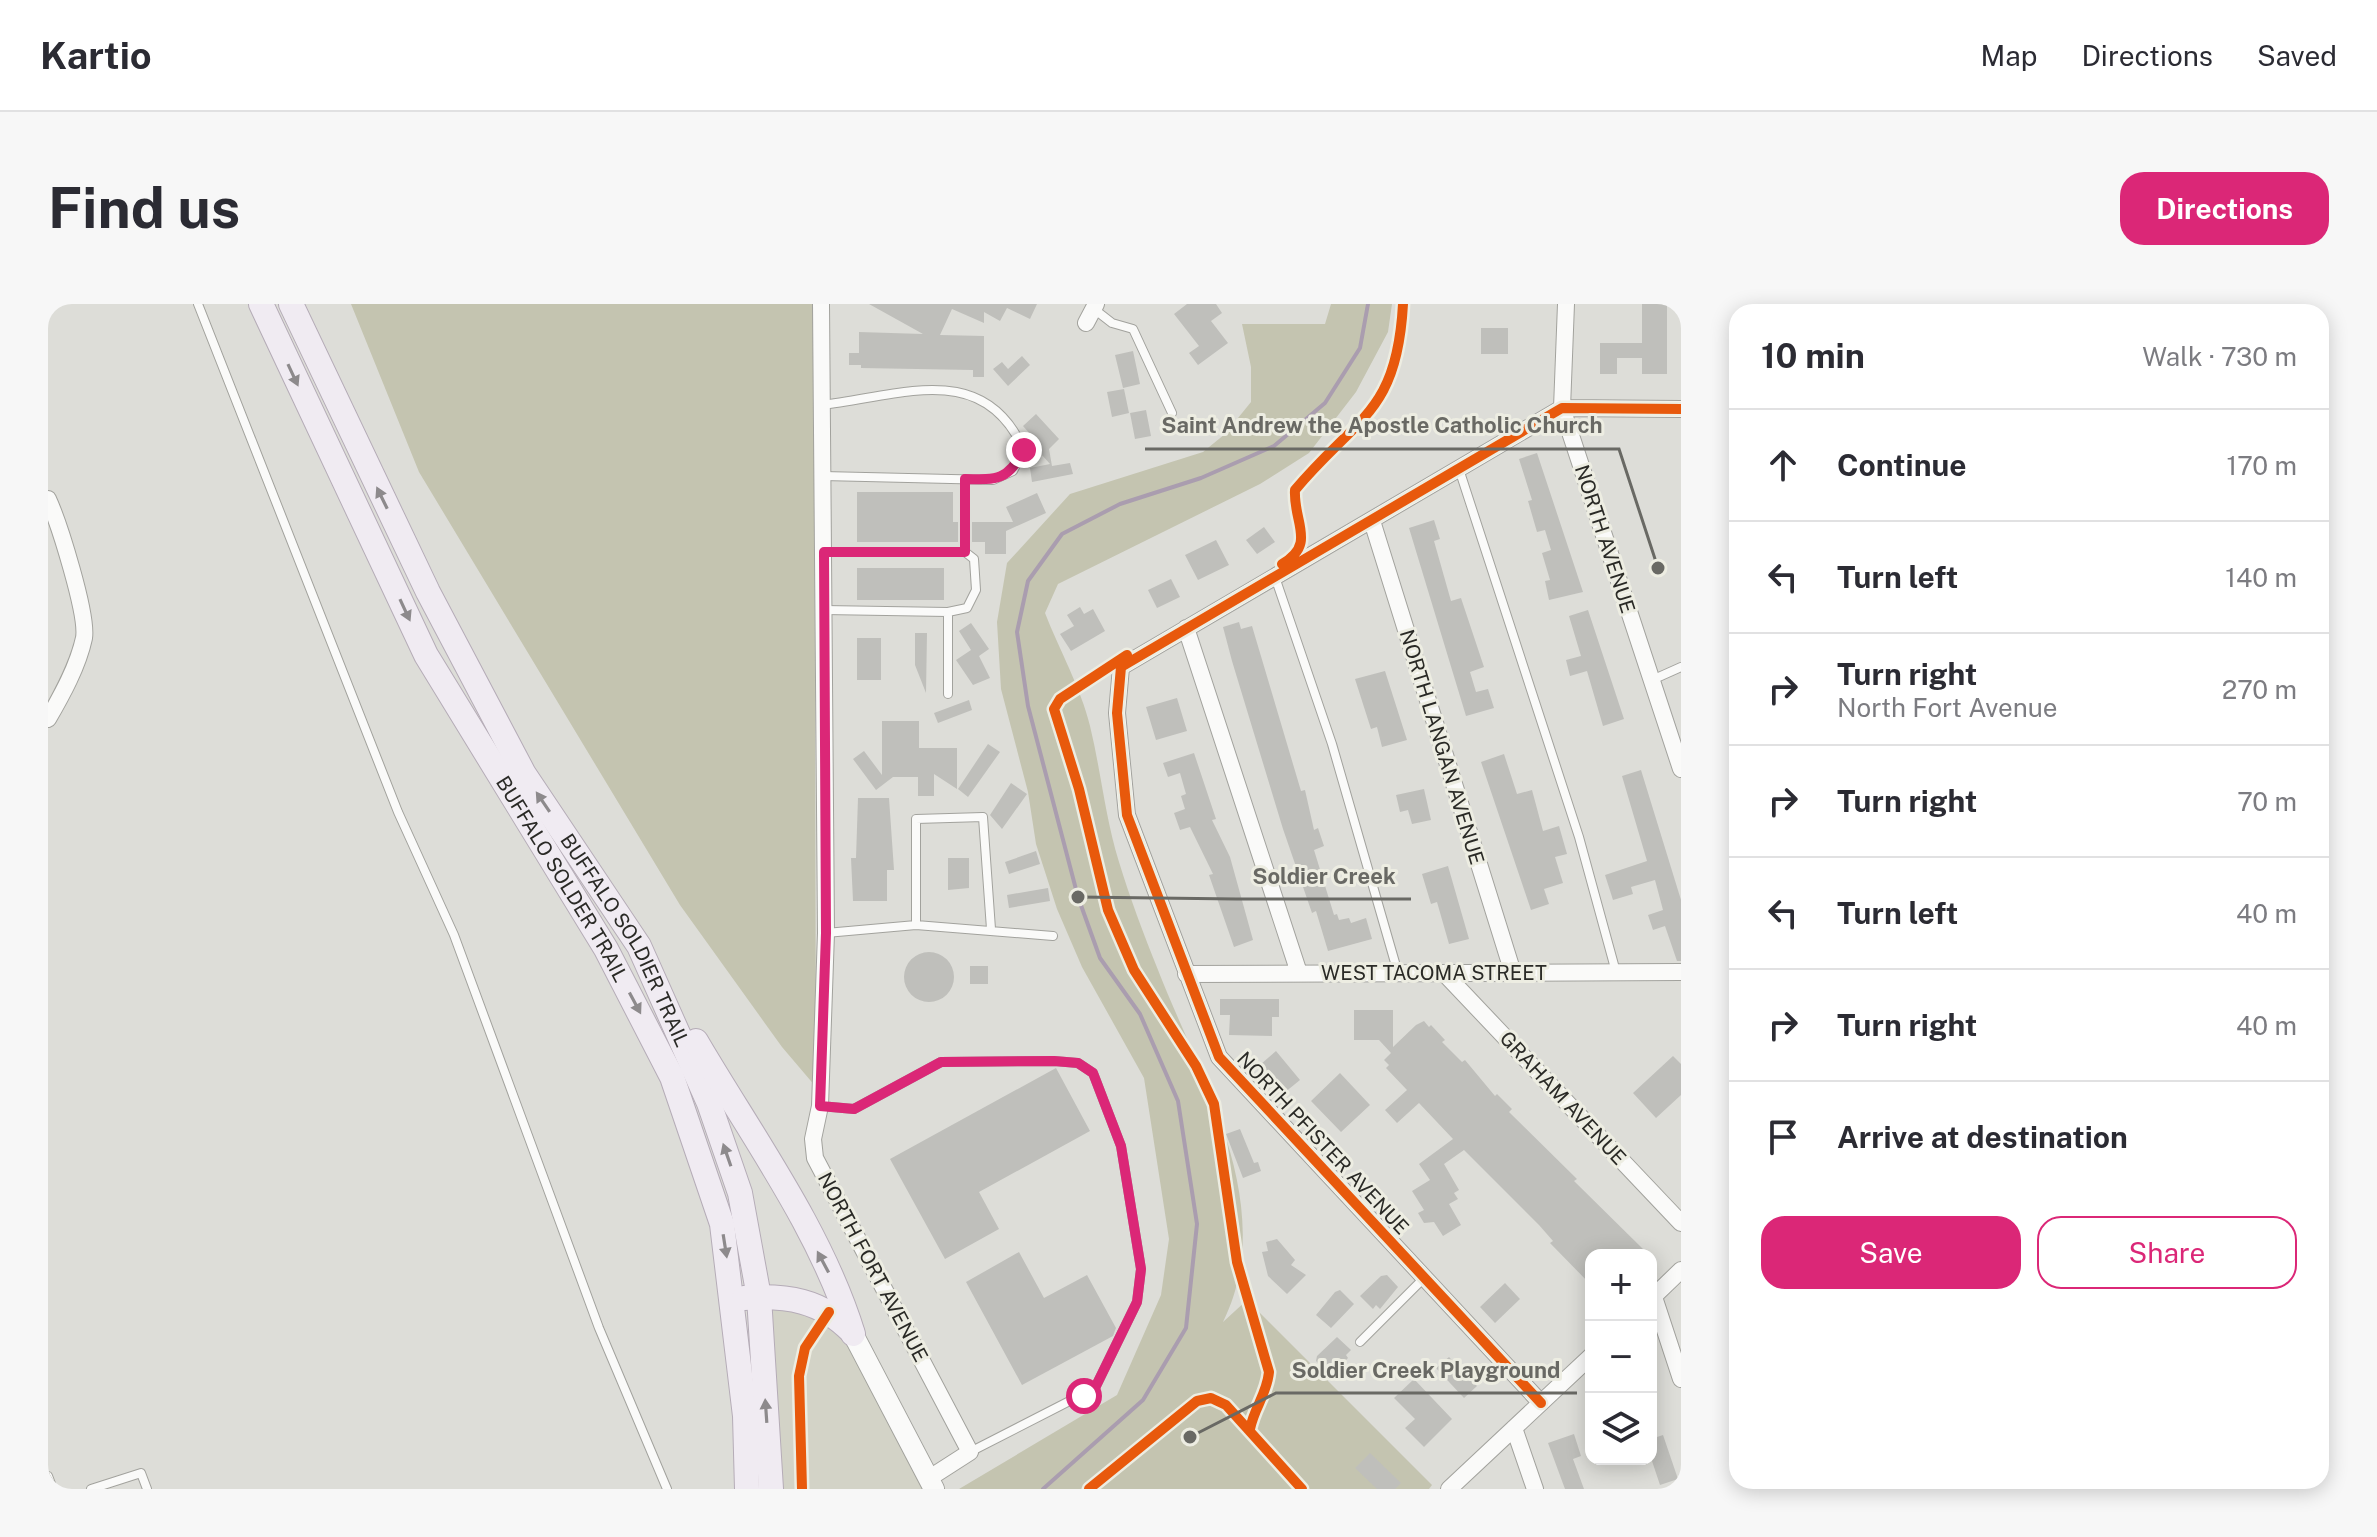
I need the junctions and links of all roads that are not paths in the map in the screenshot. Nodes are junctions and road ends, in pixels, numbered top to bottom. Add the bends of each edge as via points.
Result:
1 (198, 304) edge
2 (261, 304) edge
3 (291, 304) edge
4 (821, 304) edge
5 (1566, 304) edge
6 (1092, 312) edge
7 (821, 405) junction
8 (1562, 408) junction
9 (1681, 409) edge
10 (1172, 413) dead end
11 (1459, 469) junction
12 (823, 476) junction
13 (965, 479) junction
14 (48, 499) edge
15 (1372, 521) junction
16 (824, 552) junction
17 (965, 552) junction
18 (1273, 573) junction
19 (824, 610) junction
20 (948, 612) junction
21 (1186, 628) junction
22 (1681, 667) edge
23 (1652, 680) junction
24 (948, 694) dead end
25 (48, 719) edge
26 (1681, 769) edge
27 (916, 925) junction
28 (991, 929) junction
29 (826, 933) junction
30 (1053, 936) dead end
31 (639, 946) junction
32 (1681, 972) edge
33 (1299, 973) junction
34 (1398, 973) junction
35 (1513, 973) junction
36 (1616, 973) junction
37 (1186, 974) junction
38 (1445, 974) junction
39 (820, 1106) junction
40 (1681, 1223) edge
41 (1681, 1270) edge
42 (1424, 1278) junction
43 (1657, 1293) edge
44 (759, 1297) junction
45 (734, 1299) junction
46 (1657, 1312) edge
47 (853, 1334) junction
48 (1360, 1342) dead end
49 (1585, 1362) edge
50 (1681, 1379) edge
51 (1541, 1403) junction
52 (1514, 1428) junction
53 (970, 1452) junction
54 (48, 1476) edge
55 (931, 1484) edge
56 (53, 1489) edge
57 (91, 1489) edge
58 (147, 1489) edge
59 (667, 1489) edge
60 (747, 1489) edge
61 (771, 1489) edge
62 (1449, 1489) edge
63 (1535, 1489) edge

1 - 59 lane via 398,812 454,935 599,1328
2 -> 45 main road, BUFFALO SOLDER TRAIL via 426,655 606,949 672,1077 722,1224
31 -> 3 main road, BUFFALO SOLDIER TRAIL via 524,774 428,592
4 - 7 street, NORTH FORT AVENUE
5 - 8 street, NORTH AVENUE
6 - 10 lane via 1133,329
7 - 12 street, NORTH FORT AVENUE
7 - 13 lane via 897,391 979,396 1013,426 1024,450 1013,471 993,480
8 - 9 street
8 - 11 street
8 - 23 street, NORTH AVENUE
11 - 15 street
11 - 36 lane via 1574,822
12 - 13 lane
12 - 16 street, NORTH FORT AVENUE
13 - 17 lane
14 - 25 street via 64,534 85,636
15 - 18 street
15 - 35 street, NORTH LANGAN AVENUE
16 - 17 lane
16 - 19 street, NORTH FORT AVENUE
17 - 20 lane via 974,559 976,590 967,608
18 - 21 street
18 - 34 lane via 1332,744
19 - 20 lane
19 - 29 street, NORTH FORT AVENUE
20 - 24 lane
21 - 33 street
21 - 37 street, NORTH PFISTER AVENUE via 1121,667 1117,713 1127,815
22 - 23 lane
23 - 26 street, NORTH AVENUE
27 - 28 lane
27 - 28 lane via 916,819 983,817
27 - 29 lane
28 - 30 lane
29 - 39 street, NORTH FORT AVENUE
44 -> 31 main road, BUFFALO SOLDIER TRAIL via 740,1193 725,1148
47 -> 31 main road via 841,1296 793,1206
32 - 36 street, WEST TACOMA STREET
33 - 34 street, WEST TACOMA STREET
33 - 37 street, WEST TACOMA STREET
34 - 38 street, WEST TACOMA STREET
35 - 36 street, WEST TACOMA STREET
35 - 38 street, WEST TACOMA STREET
37 - 42 street, NORTH PFISTER AVENUE via 1219,1057
38 - 40 street, GRAHAM AVENUE
39 - 53 street, NORTH FORT AVENUE via 815,1158
39 - 53 lane via 854,1109 941,1062 1054,1061 1078,1063 1093,1073 1121,1146 1141,1269 1137,1302 1095,1388
41 - 43 street
42 - 48 lane
42 - 51 street, NORTH PFISTER AVENUE
44 - 45 main road
44 - 47 main road via 819,1306
61 -> 44 main road, BUFFALO SOLDIER TRAIL
45 - 60 main road, BUFFALO SOLDER TRAIL
46 - 50 street
47 - 55 street
49 - 51 street
51 - 52 street
52 - 62 street
52 - 63 street
53 - 55 street
54 - 56 lane
57 - 58 lane via 141,1473

